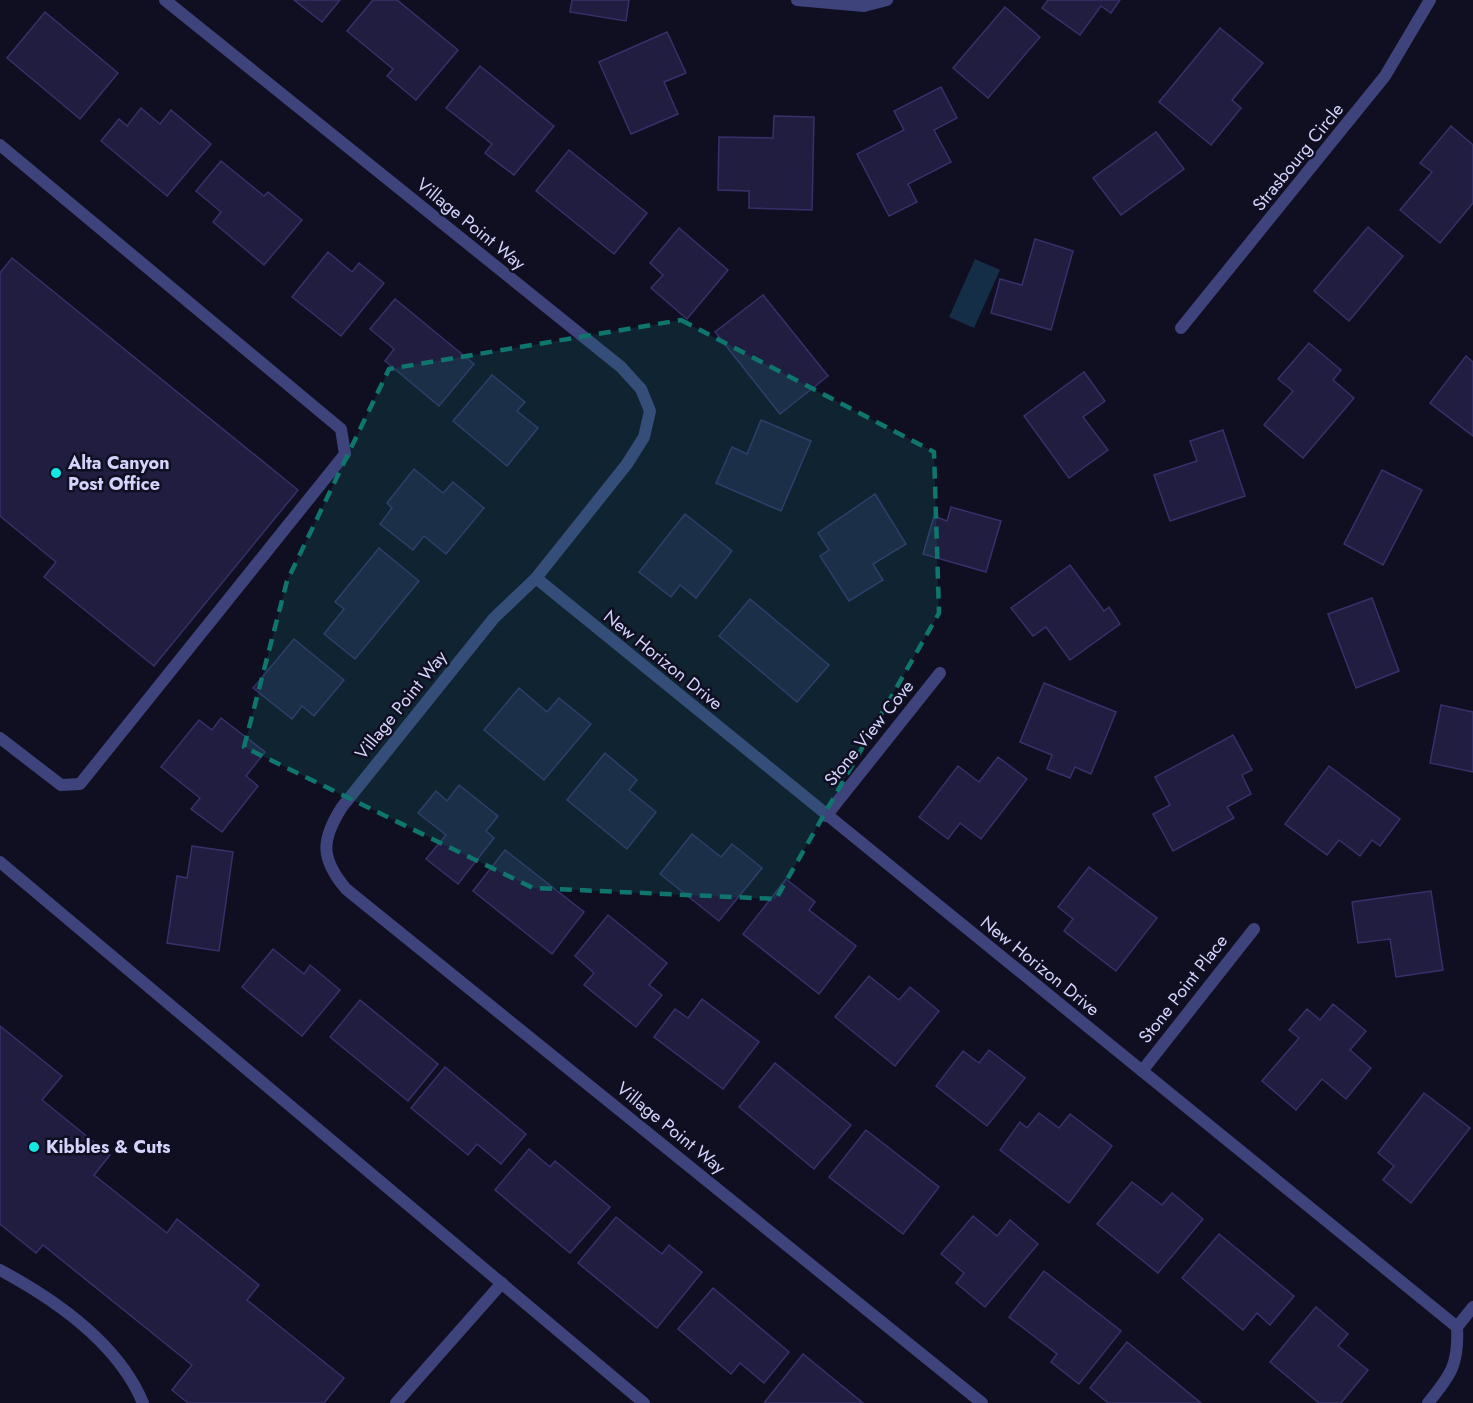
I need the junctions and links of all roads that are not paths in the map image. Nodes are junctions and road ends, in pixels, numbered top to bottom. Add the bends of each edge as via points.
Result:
1 (165, 0) edge
2 (796, 0) edge
3 (887, 0) edge
4 (1430, 0) edge
5 (2, 151) edge
6 (1181, 328) dead end
7 (536, 578) junction
8 (940, 673) dead end
9 (0, 738) edge
10 (826, 816) junction
11 (0, 862) edge
12 (1254, 929) dead end
13 (1142, 1071) junction
14 (0, 1270) edge
15 (502, 1283) junction
16 (1473, 1307) edge
17 (1457, 1327) junction
18 (143, 1403) edge
19 (396, 1403) edge
20 (644, 1403) edge
21 (982, 1403) edge
22 (1428, 1403) edge

1 - 7 street, Village Point Way via 621,367 641,388 650,411 644,437
2 - 3 street via 864,6
4 - 6 street, Strasbourg Circle via 1385,76
5 - 9 street via 341,429 345,454 80,784 61,785
7 - 10 street, New Horizon Drive
7 - 21 street, Village Point Way via 494,618 342,807 328,829 325,850 332,873
8 - 10 street, Stone View Cove
10 - 13 street, New Horizon Drive
11 - 15 street
12 - 13 street, Stone Point Place
13 - 17 street, New Horizon Drive
14 - 18 street via 49,1298 89,1330 134,1380
15 - 19 street
15 - 20 street
16 - 17 street
17 - 22 street via 1458,1353 1447,1380

